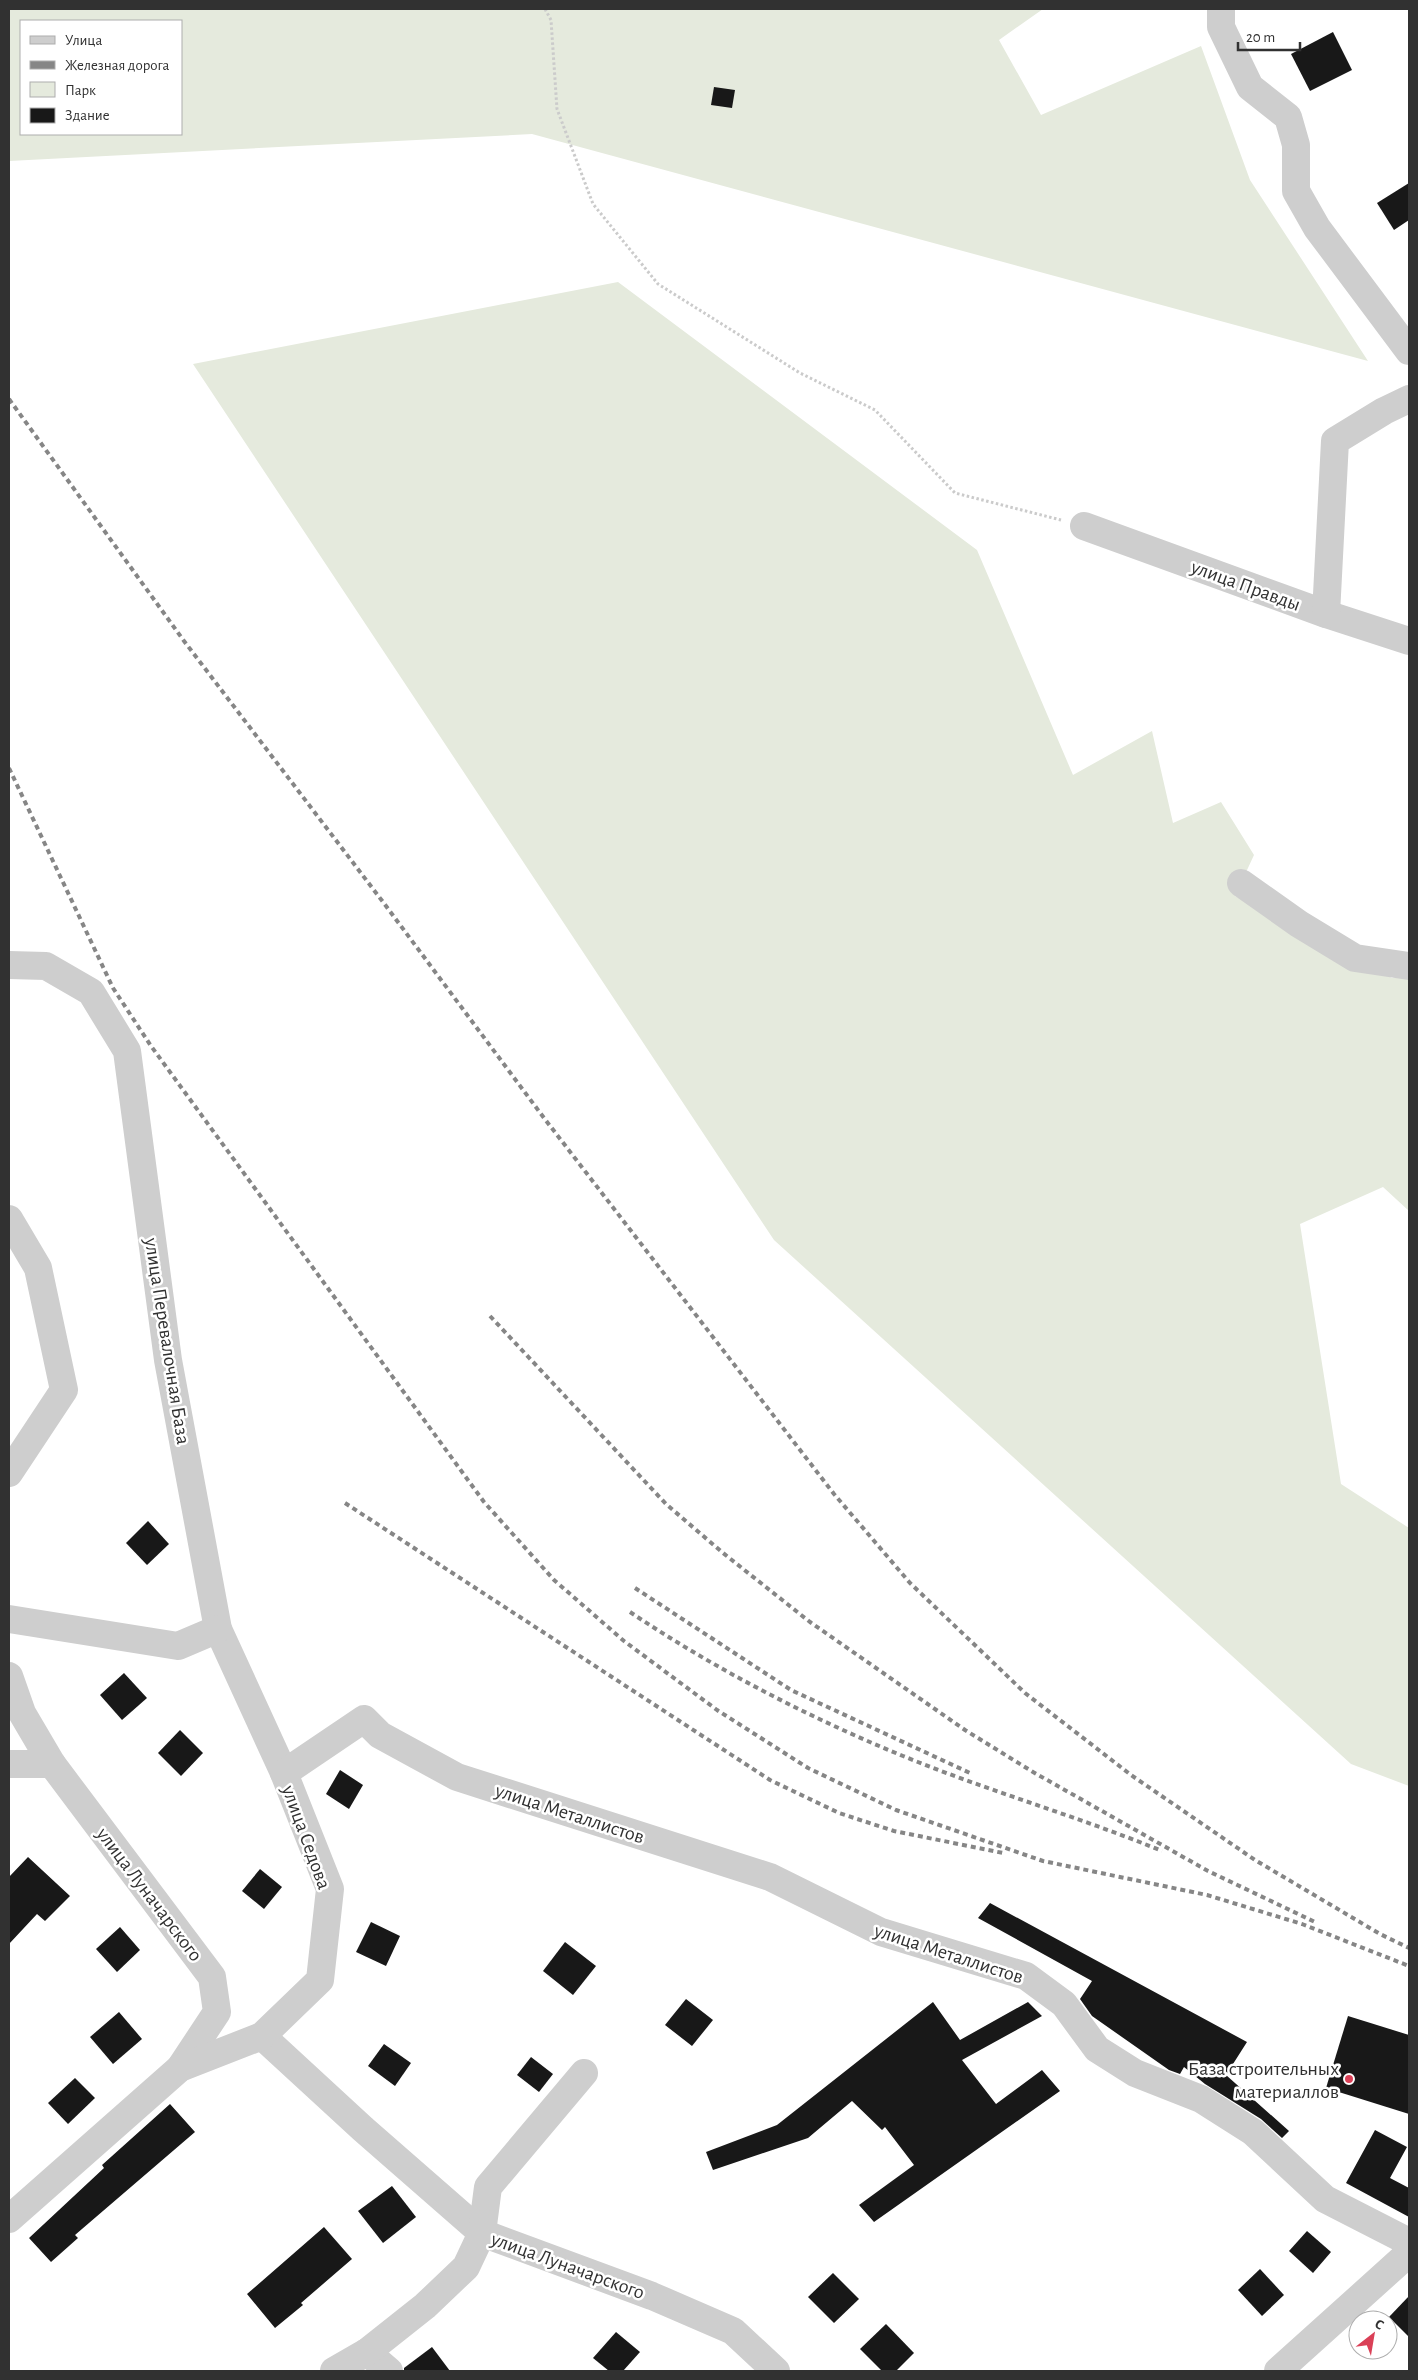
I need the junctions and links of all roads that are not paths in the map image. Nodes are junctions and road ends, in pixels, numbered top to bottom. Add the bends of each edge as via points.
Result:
1 (1221, 9) edge
2 (1409, 346) edge
3 (1409, 399) edge
4 (1084, 526) road end
5 (1326, 614) junction
6 (1409, 641) edge
7 (1241, 883) dead end
8 (9, 965) edge
9 (1409, 966) edge
10 (9, 1219) edge
11 (9, 1473) edge
12 (9, 1619) edge
13 (218, 1629) junction
14 (9, 1676) edge
15 (9, 1764) edge
16 (52, 1764) junction
17 (284, 1773) junction
18 (457, 1777) joint
19 (262, 2036) junction
20 (180, 2068) junction
21 (584, 2073) dead end
22 (9, 2219) edge
23 (482, 2233) junction
24 (1409, 2242) edge
25 (1409, 2253) edge
26 (367, 2352) junction
27 (334, 2371) edge
28 (389, 2371) edge
29 (776, 2371) edge
30 (1278, 2371) edge

1 - 2 street via 1221,27 1250,87 1288,117 1296,145 1296,192 1317,228
3 - 5 street via 1335,441
4 - 5 street, улица Правды
5 - 6 street, улица Правды
7 - 9 street via 1299,924 1356,958
8 - 13 street, улица Перевалочная База via 46,966 91,992 126,1051 168,1360
10 - 11 street via 38,1268 64,1390
12 - 13 street via 178,1646
13 - 17 street, улица Перевалочная База
14 - 16 street, улица Луначарского via 22,1713
15 - 16 street
16 - 20 street, улица Луначарского via 212,1978 217,2012
17 - 18 street, улица Седова via 364,1719 380,1735
17 - 19 street, улица Седова via 330,1889 320,1980
18 - 24 street, улица Металлистов via 770,1877 881,1932 1026,1976 1064,2004 1097,2050 1135,2073 1200,2099 1253,2132 1325,2199
19 - 20 street, улица Седова
19 - 23 street, улица Луначарского
20 - 22 street, улица Седова
21 - 23 street via 488,2187
23 - 26 street via 466,2267 425,2306
23 - 29 street, улица Луначарского via 652,2296 733,2331
25 - 30 street
26 - 27 street
26 - 28 street

